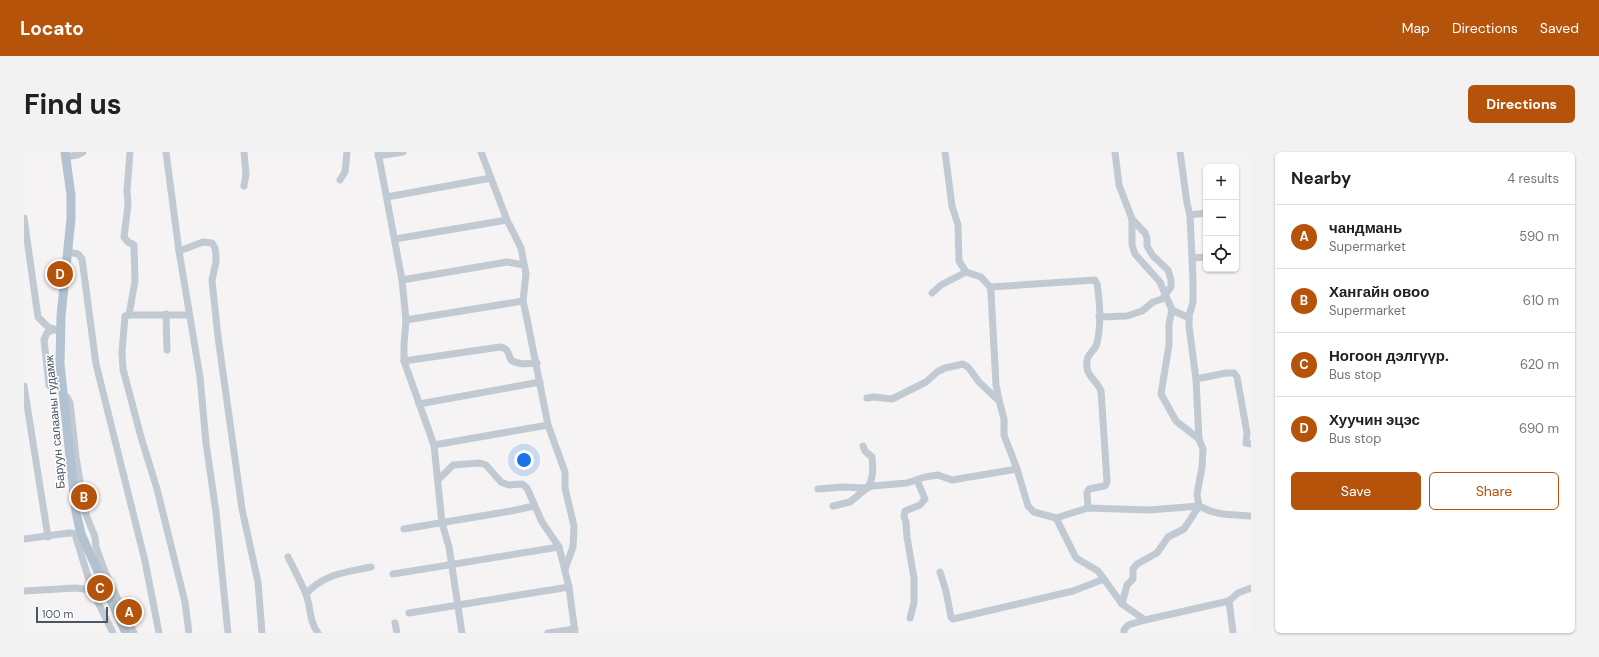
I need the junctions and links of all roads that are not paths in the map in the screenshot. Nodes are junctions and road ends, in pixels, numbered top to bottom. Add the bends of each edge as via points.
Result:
1 (83, 152) edge
2 (130, 152) edge
3 (166, 152) edge
4 (244, 152) edge
5 (347, 152) edge
6 (403, 152) edge
7 (481, 152) edge
8 (945, 152) edge
9 (1115, 152) edge
10 (1180, 152) edge
11 (65, 154) edge
12 (378, 154) edge
13 (491, 178) junction
14 (340, 180) dead end
15 (244, 186) dead end
16 (387, 197) junction
17 (1203, 213) edge
18 (1190, 215) junction
19 (24, 218) edge
20 (1132, 219) junction
21 (508, 220) junction
22 (25, 227) edge
23 (395, 239) junction
24 (179, 251) junction
25 (68, 252) junction
26 (1203, 257) edge
27 (1193, 258) junction
28 (524, 265) junction
29 (966, 272) junction
30 (402, 280) junction
31 (990, 287) junction
32 (932, 293) dead end
33 (1165, 295) junction
34 (524, 301) junction
35 (1172, 310) junction
36 (166, 314) junction
37 (129, 315) junction
38 (189, 315) junction
39 (1099, 317) junction
40 (1189, 318) junction
41 (406, 320) junction
42 (57, 331) junction
43 (167, 350) dead end
44 (404, 361) junction
45 (537, 363) junction
46 (1196, 379) junction
47 (540, 382) junction
48 (49, 385) dead end
49 (24, 386) edge
50 (868, 398) dead end
51 (998, 400) junction
52 (419, 404) junction
53 (548, 425) junction
54 (1199, 439) junction
55 (1251, 444) edge
56 (434, 445) junction
57 (863, 446) dead end
58 (1017, 469) junction
59 (438, 480) junction
60 (917, 480) junction
61 (867, 488) junction
62 (818, 489) dead end
63 (534, 506) junction
64 (833, 506) dead end
65 (1199, 506) junction
66 (1088, 508) junction
67 (80, 512) junction
68 (1251, 515) edge
69 (1056, 518) junction
70 (442, 523) junction
71 (404, 529) dead end
72 (78, 534) junction
73 (48, 537) junction
74 (24, 539) edge
75 (559, 548) junction
76 (288, 557) dead end
77 (452, 564) junction
78 (371, 566) dead end
79 (565, 569) junction
80 (940, 572) dead end
81 (393, 574) dead end
82 (1104, 580) junction
83 (569, 587) junction
84 (1251, 588) edge
85 (92, 590) junction
86 (24, 591) edge
87 (306, 594) junction
88 (1228, 601) junction
89 (1122, 604) junction
90 (458, 605) junction
91 (119, 611) junction
92 (409, 613) dead end
93 (910, 618) dead end
94 (1144, 620) junction
95 (395, 623) dead end
96 (575, 631) edge
97 (1122, 632) edge
98 (112, 633) edge
99 (126, 633) edge
100 (134, 633) edge
101 (159, 633) edge
102 (189, 633) edge
103 (228, 633) edge
104 (262, 633) edge
105 (318, 633) edge
106 (397, 633) edge
107 (462, 633) edge
108 (548, 633) edge
109 (1233, 633) edge

1 - 11 street via 77,155
2 - 37 street via 124,237 134,245 135,281
3 - 24 street
4 - 15 street
5 - 14 street via 345,172
6 - 12 street
7 - 13 street
8 - 29 street via 952,206 958,225 959,261
9 - 20 street via 1119,184
10 - 18 street
11 - 25 main road, Баруун салааны гудамж via 71,194
12 - 16 street
13 - 16 street
13 - 21 street
16 - 23 street
17 - 18 street
18 - 27 street
19 - 22 street
20 - 33 street via 1132,245 1135,254 1155,276
20 - 33 street via 1145,233 1147,246 1153,256 1168,270 1171,288
21 - 23 street
21 - 28 street via 521,248
22 - 42 street via 38,317
23 - 30 street
24 - 38 street
24 - 104 street via 203,242 212,243 215,248 216,262 212,280 218,336 242,509 258,582
25 - 42 main road, Баруун салааны гудамж
25 - 101 street via 78,254 82,259 96,364 148,576
26 - 27 street
27 - 40 street via 1193,302
28 - 30 street via 507,262
28 - 34 street
29 - 31 street via 981,277
29 - 32 street via 941,285
30 - 41 street
31 - 39 street via 1095,280 1098,288
31 - 51 street
33 - 35 street
33 - 39 street via 1142,312 1127,316
34 - 41 street
34 - 45 street
35 - 40 street
35 - 54 street via 1161,394 1176,421
36 - 37 street
36 - 38 street
36 - 43 street
37 - 102 street via 125,316 123,369 161,504 185,602
38 - 103 street via 200,377
39 - 66 street via 1097,344 1090,352 1087,366 1088,374 1099,385 1101,391 1107,481 1104,486 1089,489
40 - 46 street
41 - 44 street
42 - 48 street via 47,333 44,340
42 - 67 main road, Баруун салааны гудамж via 62,394
44 - 45 street via 505,347 511,360 527,364
44 - 52 street
45 - 47 street
46 - 54 street
46 - 55 street via 1234,373 1237,377 1247,433 1246,443
47 - 52 street
47 - 53 street
49 - 73 street
50 - 51 street via 892,399 926,382 936,372 962,364 968,367
51 - 58 street via 1004,419 1004,435
52 - 56 street
53 - 56 street
53 - 79 street via 565,472 565,488 574,526 573,547
54 - 65 street via 1203,449 1197,494
56 - 59 street
57 - 61 street via 872,457 871,483
58 - 60 street via 952,480 938,476
58 - 69 street via 1031,510
59 - 63 street via 453,465 480,463 486,465 501,482 509,485 522,484 527,488
59 - 70 street
60 - 61 street
60 - 93 street via 925,499 920,505 905,511 904,517 914,578 914,603
61 - 62 street
61 - 64 street via 850,502
63 - 70 street
63 - 75 street
65 - 66 street via 1149,510
65 - 68 street via 1222,514
65 - 89 street via 1184,529 1168,537 1157,553 1137,564
66 - 69 street
67 - 72 main road, Баруун салааны гудамж
67 - 91 street via 95,537 96,547
69 - 82 street via 1076,558 1098,570
70 - 71 street
70 - 77 street
72 - 73 street
72 - 85 street
72 - 91 main road, Баруун салааны гудамж
73 - 74 street
75 - 77 street
75 - 79 street
76 - 87 street
77 - 81 street
77 - 90 street
78 - 87 street via 329,577 318,582
79 - 83 street
80 - 82 street via 953,620 1072,591
82 - 89 street
83 - 90 street
83 - 96 street
84 - 88 street via 1238,593
85 - 86 street via 76,588
85 - 98 street
87 - 105 street via 311,622
88 - 94 street
88 - 109 street
89 - 94 street
90 - 92 street
90 - 107 street
91 - 99 main road, Баруун салааны гудамж
91 - 100 street
94 - 97 street via 1128,625
95 - 106 street
96 - 108 street

